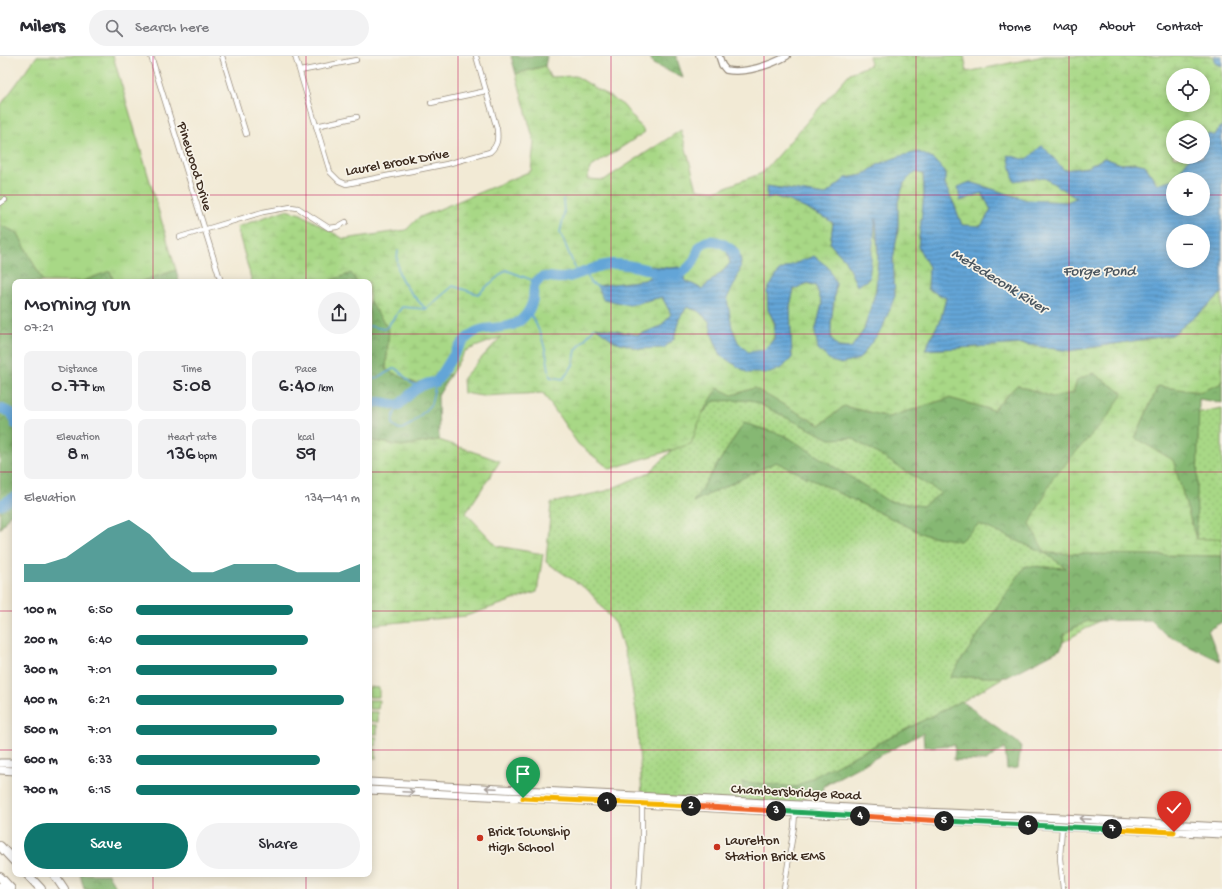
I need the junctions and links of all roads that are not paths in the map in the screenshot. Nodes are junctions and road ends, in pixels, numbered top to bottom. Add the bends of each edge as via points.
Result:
1 (151, 56) edge
2 (222, 56) edge
3 (295, 56) edge
4 (476, 56) edge
5 (719, 56) edge
6 (787, 56) edge
7 (356, 60) dead end
8 (300, 71) junction
9 (486, 91) junction
10 (431, 103) dead end
11 (357, 117) dead end
12 (316, 126) junction
13 (246, 134) dead end
14 (5, 200) dead end
15 (0, 203) edge
16 (346, 222) dead end
17 (205, 230) junction
18 (180, 237) dead end
19 (220, 279) edge
20 (0, 763) edge
21 (12, 763) edge
22 (0, 770) edge
23 (12, 771) edge
24 (372, 782) edge
25 (372, 790) edge
26 (642, 804) junction
27 (796, 804) junction
28 (795, 812) junction
29 (1062, 826) junction
30 (1222, 827) edge
31 (1222, 834) edge
32 (0, 846) edge
33 (12, 859) edge
34 (0, 877) edge
35 (30, 877) edge
36 (56, 877) edge
37 (0, 887) edge
38 (3, 889) edge
39 (11, 889) edge
40 (41, 889) edge
41 (64, 889) edge
42 (639, 889) edge
43 (784, 889) edge
44 (1063, 889) edge

1 - 17 street, Pinewood Drive
2 - 13 street
3 - 8 street, Laurel Brook Drive
4 - 9 street, Laurel Brook Drive
5 - 6 street via 726,70 737,71 767,65
7 - 8 street
8 - 12 street, Laurel Brook Drive
9 - 10 street
9 - 12 street, Laurel Brook Drive via 497,129 497,144 490,152 439,166 346,184 330,172
11 - 12 street
14 - 15 street
16 - 17 street via 329,228 298,208 291,207 264,212
17 - 18 street
17 - 19 street, Pinewood Drive
20 - 21 main road
22 - 23 main road
27 -> 24 main road, Chambersbridge Road
25 -> 26 main road, Chambersbridge Road
26 - 28 main road, Chambersbridge Road
26 - 42 street
27 - 28 street
30 -> 27 main road, Chambersbridge Road
28 - 29 main road, Chambersbridge Road
28 - 43 street
29 - 31 main road, Chambersbridge Road
29 - 44 street via 1060,858
32 - 33 highway
34 - 39 highway
35 - 40 highway
36 - 41 highway
37 - 38 highway

